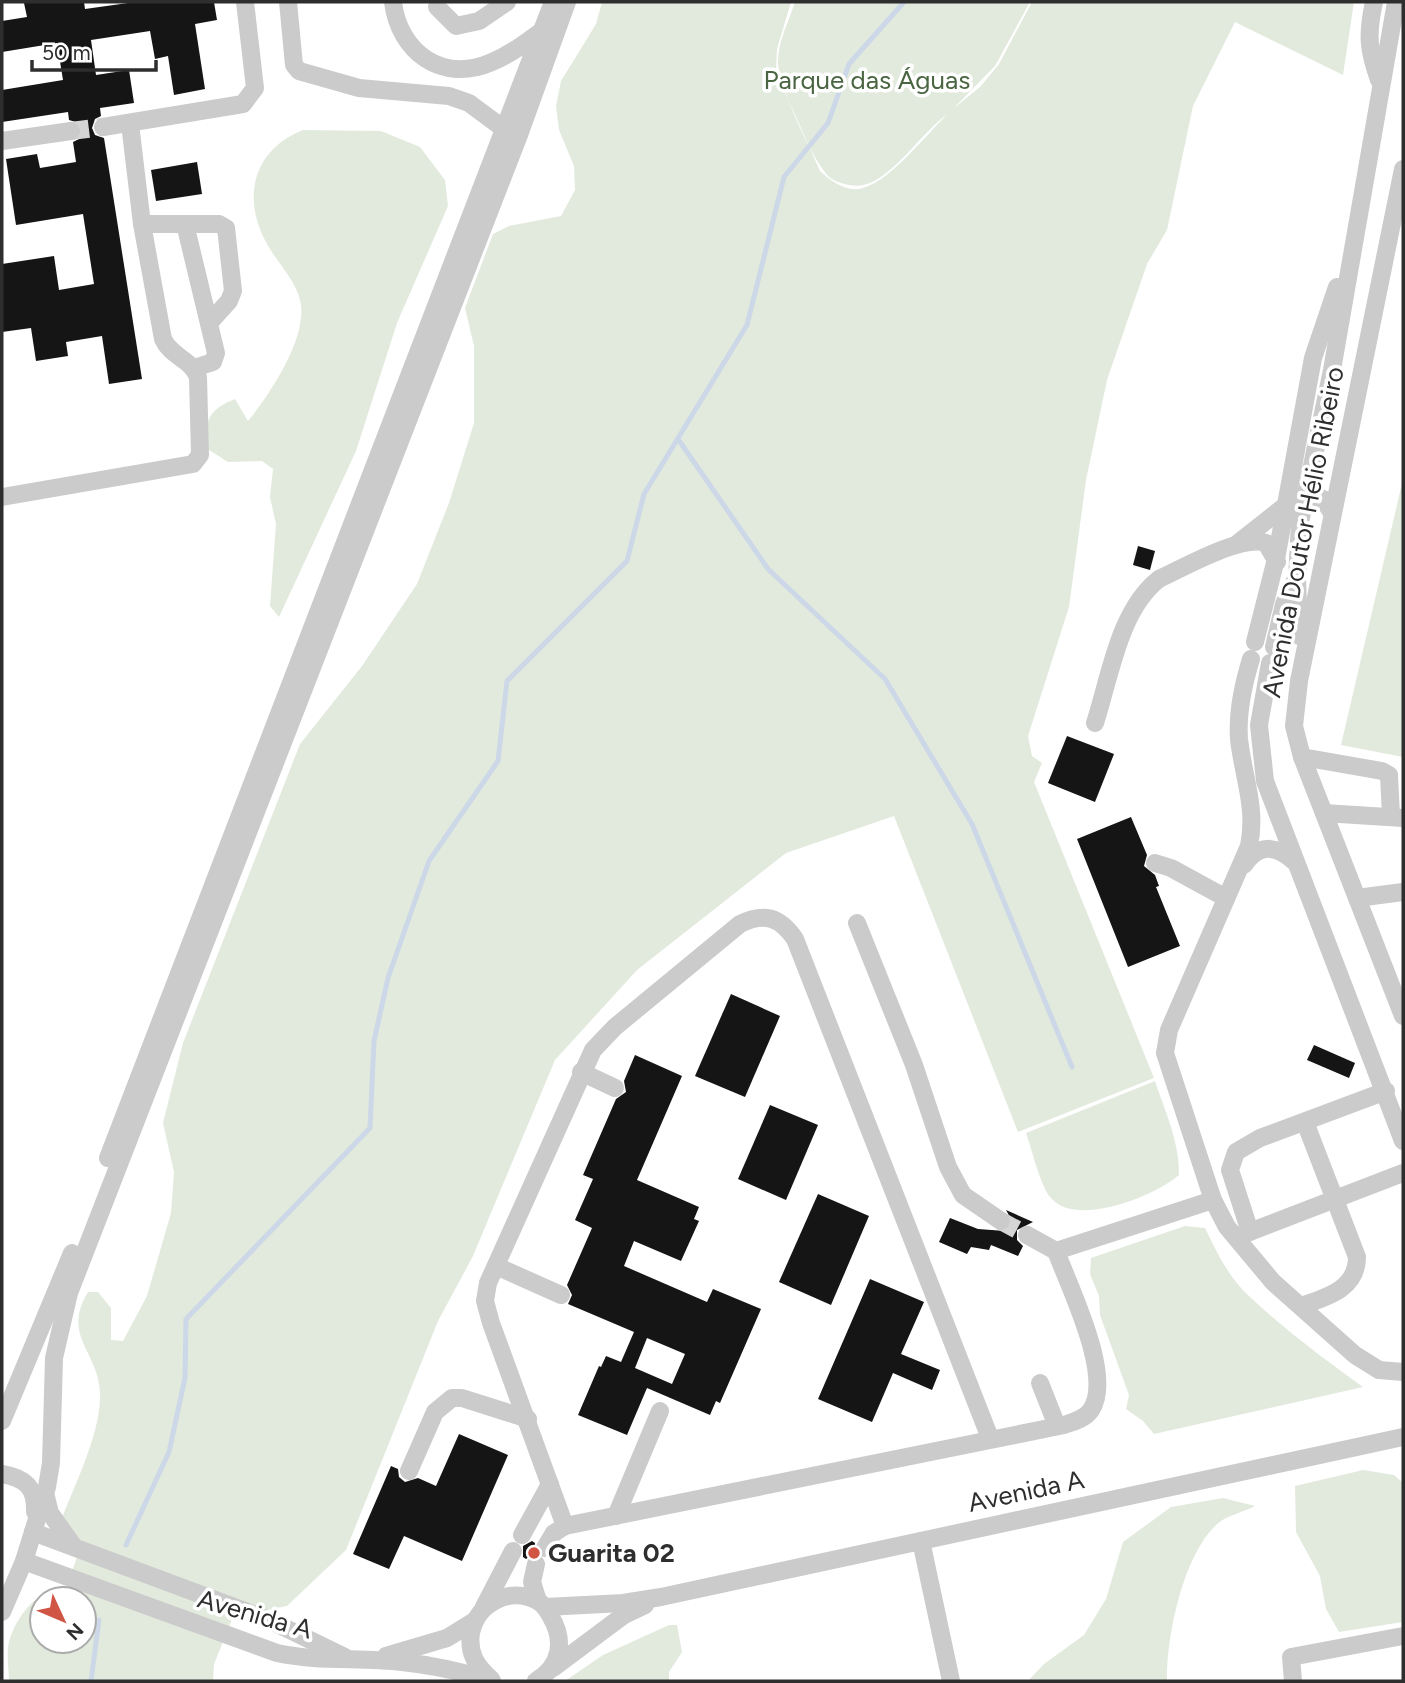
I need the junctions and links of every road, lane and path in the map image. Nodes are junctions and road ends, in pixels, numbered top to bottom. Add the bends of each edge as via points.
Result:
1 (245, 2) edge
2 (288, 2) edge
3 (393, 2) edge
4 (507, 2) edge
5 (553, 2) edge
6 (567, 2) edge
7 (1374, 2) edge
8 (1396, 2) edge
9 (437, 7) dead end
10 (543, 30) junction
11 (1380, 81) junction
12 (130, 124) junction
13 (103, 127) tunnel mouth
14 (71, 131) tunnel mouth
15 (512, 132) junction
16 (2, 141) edge
17 (1403, 169) edge
18 (142, 224) junction
19 (185, 224) junction
20 (1355, 234) junction
21 (210, 322) junction
22 (194, 368) junction
23 (2, 497) edge
24 (1304, 497) junction
25 (1286, 506) junction
26 (1332, 513) junction
27 (1236, 545) junction
28 (1324, 550) junction
29 (1276, 559) junction
30 (1294, 583) junction
31 (1298, 681) junction
32 (1095, 723) dead end
33 (1302, 757) junction
34 (1324, 813) junction
35 (1397, 817) edge
36 (1295, 862) junction
37 (1155, 863) dead end
38 (1235, 878) junction
39 (1403, 892) edge
40 (1226, 898) junction
41 (1357, 898) junction
42 (857, 923) dead end
43 (1403, 1016) edge
44 (581, 1072) junction
45 (615, 1088) dead end
46 (1385, 1091) junction
47 (1305, 1122) junction
48 (1403, 1141) edge
49 (1403, 1173) edge
50 (1335, 1199) junction
51 (1213, 1200) junction
52 (1001, 1221) tunnel mouth
53 (1243, 1235) junction
54 (1027, 1236) tunnel mouth
55 (1056, 1251) junction
56 (496, 1266) junction
57 (561, 1295) dead end
58 (1301, 1306) junction
59 (1403, 1373) edge
60 (1040, 1383) dead end
61 (660, 1411) dead end
62 (528, 1419) junction
63 (2, 1421) edge
64 (1057, 1426) junction
65 (1403, 1437) edge
66 (990, 1438) junction
67 (409, 1471) dead end
68 (2, 1474) edge
69 (550, 1484) junction
70 (45, 1491) junction
71 (616, 1516) junction
72 (565, 1526) junction
73 (34, 1529) junction
74 (522, 1535) dead end
75 (921, 1541) junction
76 (75, 1547) junction
77 (545, 1548) dead end
78 (513, 1551) dead end
79 (24, 1561) junction
80 (536, 1564) dead end
81 (661, 1598) junction
82 (542, 1604) junction
83 (3, 1608) edge
84 (478, 1616) junction
85 (1403, 1636) edge
86 (351, 1660) junction
87 (543, 1676) edge
88 (493, 1681) edge
89 (951, 1681) edge
90 (1293, 1681) edge

1 - 12 street via 255,88 251,97 236,107
2 - 15 street via 293,58 299,71 342,85 449,96 469,103
3 - 10 street via 396,23 411,48 427,61 450,68 490,63
4 - 9 street via 479,21 456,26
5 - 10 street
6 - 15 street
7 - 11 street via 1369,52
8 - 11 street, Avenida Doutor Hélio Ribeiro
10 - 15 street
11 - 20 street, Avenida Doutor Hélio Ribeiro
12 - 13 street
12 - 18 street
14 - 16 street
15 - 63 street
15 - 70 street via 69,1293 54,1358 51,1463
17 - 26 street, Avenida Doutor Hélio Ribeiro
18 - 19 street
18 - 22 street via 163,339 170,351
19 - 21 street
19 - 21 street via 226,228 233,291
20 - 24 street, Avenida Doutor Hélio Ribeiro
20 - 25 street via 1313,358
21 - 22 street via 215,358
22 - 23 street via 200,455 193,464
24 - 25 street
24 - 26 street via 1320,497
24 - 30 street, Avenida Doutor Hélio Ribeiro
25 - 27 street
25 - 29 street
26 - 28 street, Avenida Doutor Hélio Ribeiro
27 - 29 street via 1264,541
27 - 32 street via 1149,587 1128,623
28 - 30 street
28 - 31 street, Avenida Doutor Hélio Ribeiro
29 - 30 street
29 - 38 street via 1242,687 1239,737 1254,817 1249,846
30 - 31 street
30 - 36 street via 1272,655 1259,725 1265,781
31 - 33 street, Avenida Doutor Hélio Ribeiro via 1294,726
33 - 34 street, Avenida Doutor Hélio Ribeiro
33 - 35 street via 1389,775
34 - 35 street
34 - 41 street, Avenida Doutor Hélio Ribeiro
36 - 38 street via 1279,849 1262,849 1251,855
36 - 46 street
37 - 40 street
38 - 40 street
39 - 41 street
40 - 51 street via 1165,1042 1167,1063
41 - 43 street, Avenida Doutor Hélio Ribeiro
42 - 52 street via 914,1065 948,1167 963,1195
44 - 45 street
44 - 56 street
44 - 66 street via 603,1038 740,924 761,916 781,922 799,949
46 - 47 street
46 - 48 street
47 - 50 street
47 - 53 street via 1245,1144 1233,1157 1230,1170
49 - 50 street
50 - 53 street
50 - 58 street via 1357,1257 1356,1273 1338,1290
51 - 53 street via 1219,1216
51 - 55 street
53 - 58 street via 1273,1282
54 - 55 street
55 - 64 street via 1098,1375 1091,1410 1074,1422
56 - 57 street
56 - 62 street via 485,1301
58 - 59 street via 1369,1365
60 - 64 street
61 - 71 street
62 - 67 street via 452,1398 435,1412
62 - 69 street
64 - 66 street
65 - 75 street, Avenida A
66 - 71 street
68 - 73 street via 27,1482 36,1496
69 - 72 street
69 - 74 street
70 - 73 street
70 - 76 street via 50,1513
71 - 72 street
72 - 77 street
73 - 76 street, Avenida A
73 - 79 street
75 - 81 street, Avenida A
75 - 89 street
76 - 86 street, Avenida A via 269,1620
78 - 84 street
79 - 83 street
79 - 86 street, Avenida A via 258,1648 306,1659
80 - 82 street via 532,1582
81 - 82 street
81 - 87 street via 624,1615
82 - 84 street via 524,1596 509,1596 494,1600
82 - 87 street via 560,1633 559,1653
84 - 86 street via 447,1638 393,1655
84 - 88 street via 469,1645 477,1667
85 - 90 street via 1291,1657
86 - 88 street via 401,1662

